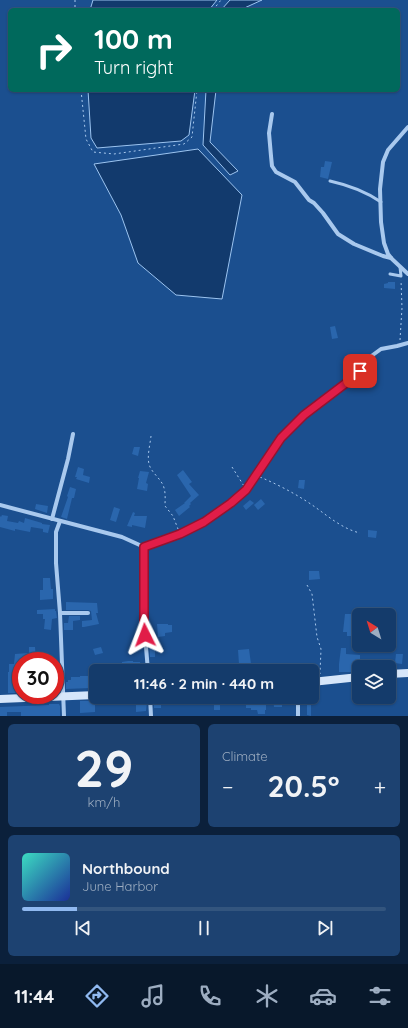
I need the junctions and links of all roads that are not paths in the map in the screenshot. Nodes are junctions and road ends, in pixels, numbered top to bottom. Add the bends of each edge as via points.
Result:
1 (272, 114) dead end
2 (408, 127) edge
3 (330, 181) dead end
4 (381, 202) junction
5 (391, 258) junction
6 (400, 267) junction
7 (390, 274) dead end
8 (408, 274) edge
9 (408, 342) edge
10 (73, 434) dead end
11 (0, 505) edge
12 (52, 519) junction
13 (60, 521) junction
14 (144, 547) junction
15 (60, 613) junction
16 (88, 613) dead end
17 (61, 652) edge
18 (147, 664) edge
19 (408, 673) edge
20 (396, 674) edge
21 (352, 678) edge
22 (319, 682) edge
23 (89, 695) edge
24 (64, 696) edge
25 (12, 698) edge
26 (0, 699) edge
27 (63, 704) edge
28 (150, 704) edge
29 (298, 704) edge
30 (64, 716) edge
31 (151, 716) edge
32 (298, 716) edge

1 - 5 street via 269,133 272,166 276,172 295,182 338,234 354,244
2 - 4 street via 388,150 383,162
3 - 4 lane via 361,190
4 - 5 street via 384,243
5 - 6 street
6 - 7 lane via 401,276
6 - 8 street
9 - 14 street via 382,349 350,380 304,415 281,438 246,490 231,503 204,522
10 - 12 street
11 - 12 street
12 - 13 street
13 - 14 street via 122,537
13 - 15 street via 56,532
14 - 18 street via 144,622
15 - 16 street
15 - 17 street
19 - 20 main road
21 - 22 main road
23 - 24 main road
25 - 26 main road
27 - 30 street
28 - 31 street
29 - 32 street

